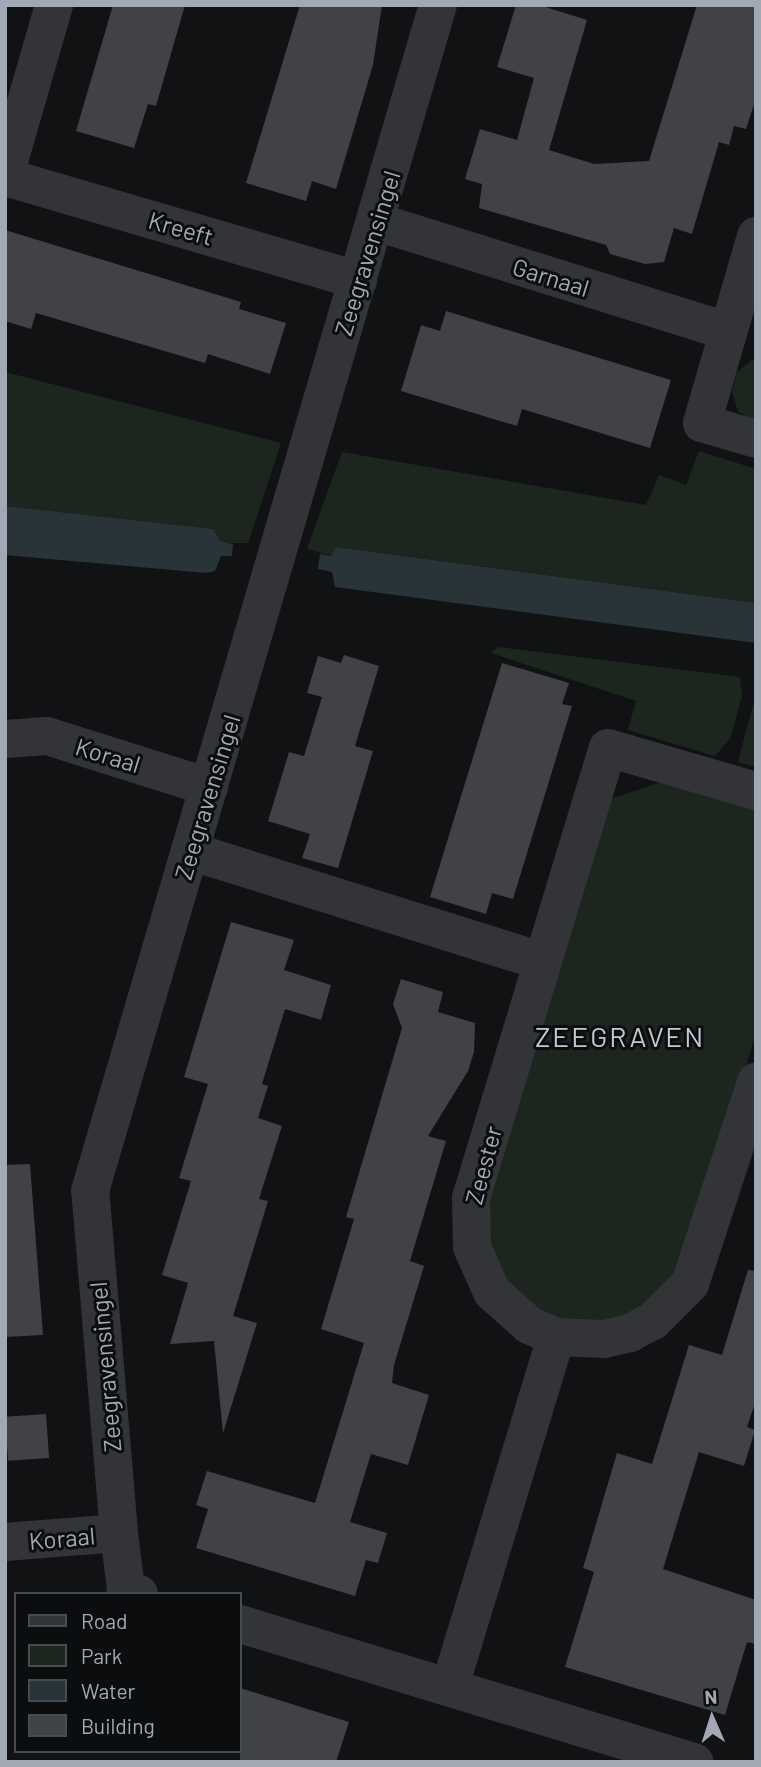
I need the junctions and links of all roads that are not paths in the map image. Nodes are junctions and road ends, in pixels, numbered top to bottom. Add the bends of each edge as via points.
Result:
1 (54, 5) edge
2 (438, 5) edge
3 (5, 176) edge
4 (377, 222) junction
5 (756, 236) edge
6 (358, 280) junction
7 (726, 331) junction
8 (756, 439) edge
9 (5, 739) edge
10 (209, 787) junction
11 (756, 792) edge
12 (190, 851) junction
13 (542, 961) junction
14 (756, 1082) edge
15 (556, 1336) junction
16 (119, 1533) junction
17 (5, 1542) edge
18 (132, 1592) edge
19 (242, 1624) edge
20 (450, 1686) junction
21 (694, 1762) edge

1 - 3 street, Kreeft
2 - 4 street, Zeegravensingel
3 - 6 street, Kreeft
4 - 6 street, Zeegravensingel
4 - 7 street, Garnaal
5 - 7 street
6 - 10 street, Zeegravensingel
7 - 8 street via 702,423
9 - 10 street, Koraal via 47,736
10 - 12 street, Zeegravensingel
11 - 13 street, Zeester via 608,748
12 - 13 street
12 - 16 street, Zeegravensingel via 90,1191
13 - 15 street, Zeester via 471,1198 469,1223 479,1270 492,1292 529,1325
14 - 15 street, Zeester via 690,1284 653,1321 630,1333 604,1339
15 - 20 street
16 - 17 street, Koraal
16 - 18 street, Zeegravensingel via 126,1590
19 - 20 street
20 - 21 street

